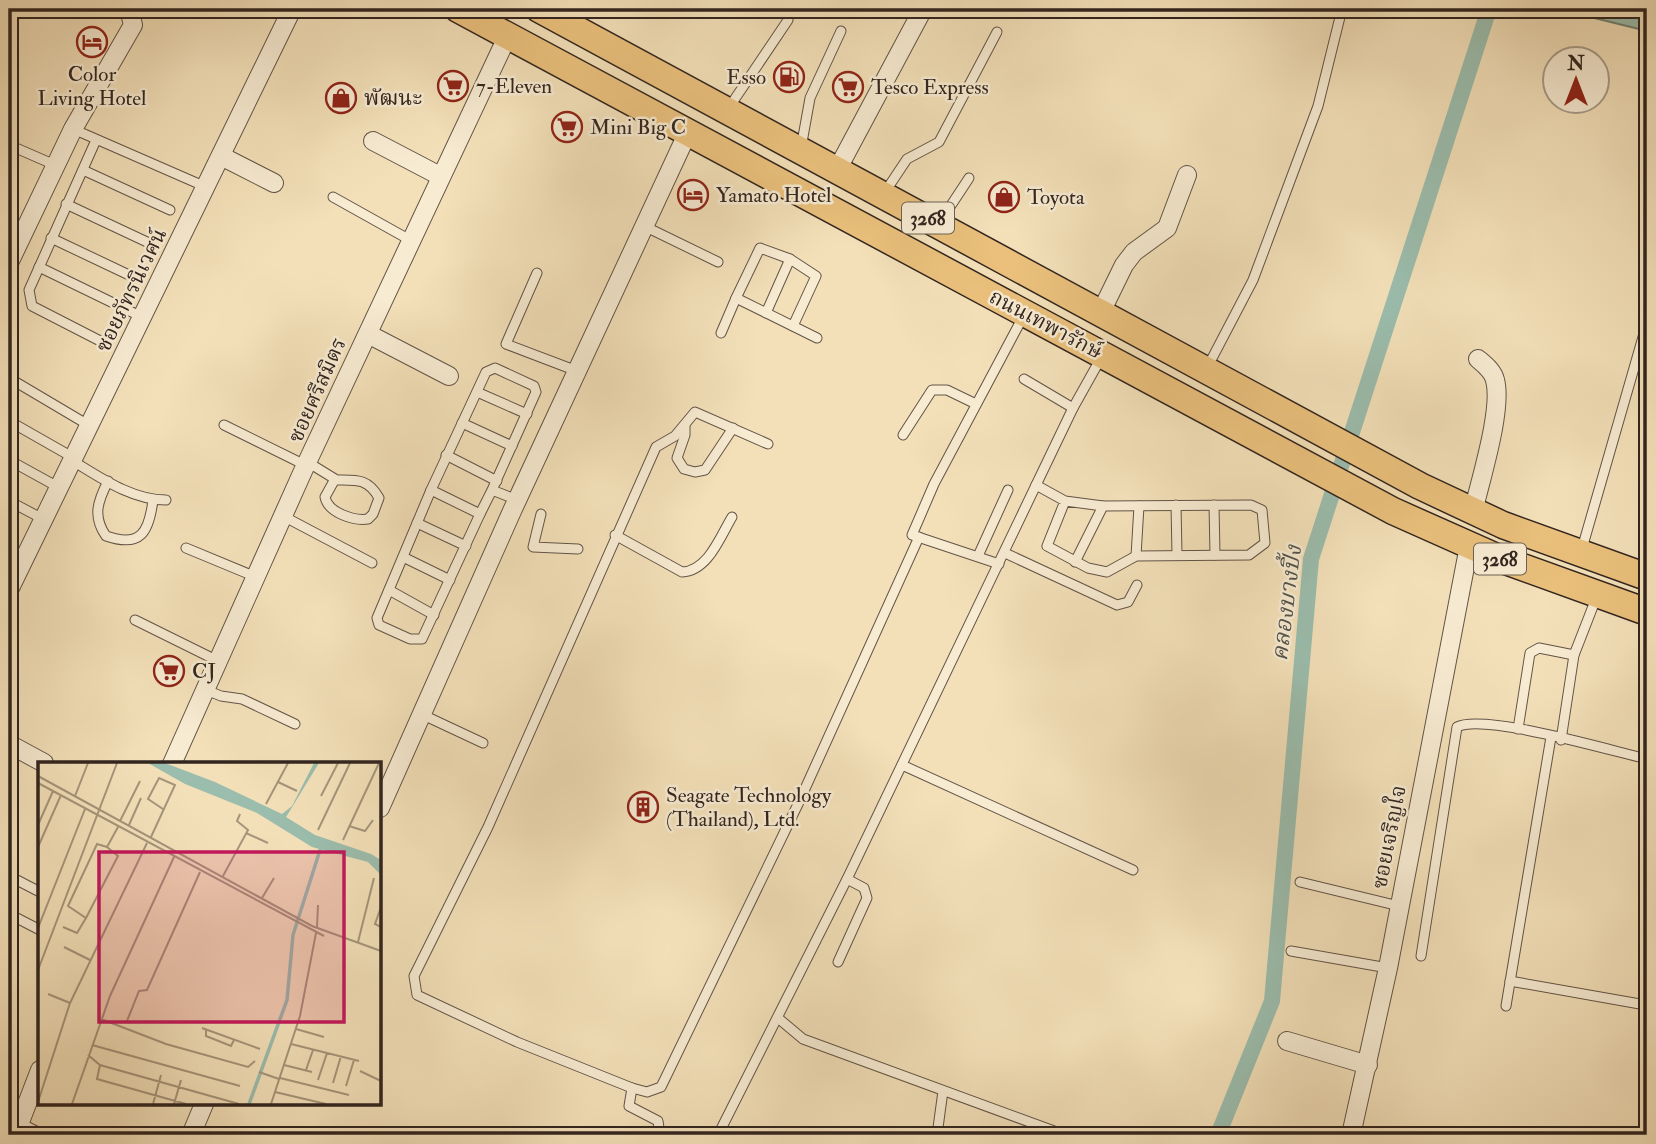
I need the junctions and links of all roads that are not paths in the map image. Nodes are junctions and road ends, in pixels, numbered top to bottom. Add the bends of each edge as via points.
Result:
1 (124, 9) edge
2 (292, 9) edge
3 (458, 9) edge
4 (539, 9) edge
5 (923, 9) edge
6 (1340, 17) dead end
7 (788, 20) dead end
8 (841, 31) dead end
9 (996, 32) dead end
10 (508, 36) junction
11 (727, 111) junction
12 (73, 129) junction
13 (688, 132) junction
14 (96, 140) junction
15 (373, 141) dead end
16 (9, 145) edge
17 (800, 150) junction
18 (221, 156) junction
19 (55, 165) junction
20 (83, 170) junction
21 (837, 170) junction
22 (1187, 175) dead end
23 (440, 176) junction
24 (969, 178) dead end
25 (274, 183) dead end
26 (206, 187) junction
27 (883, 195) junction
28 (333, 197) dead end
29 (66, 204) junction
30 (170, 210) dead end
31 (939, 223) junction
32 (644, 226) junction
33 (870, 229) junction
34 (51, 237) junction
35 (410, 240) junction
36 (147, 242) dead end
37 (790, 259) junction
38 (718, 262) dead end
39 (9, 263) edge
40 (39, 267) junction
41 (537, 273) dead end
42 (129, 275) dead end
43 (736, 298) junction
44 (1101, 312) junction
45 (766, 313) junction
46 (1025, 313) junction
47 (144, 318) junction
48 (1647, 323) edge
49 (793, 326) junction
50 (721, 333) dead end
51 (368, 334) junction
52 (817, 338) dead end
53 (108, 345) dead end
54 (1103, 355) junction
55 (1478, 359) dead end
56 (1206, 369) junction
57 (577, 371) junction
58 (449, 376) dead end
59 (9, 378) edge
60 (1024, 379) dead end
61 (477, 392) junction
62 (976, 404) junction
63 (1073, 408) junction
64 (527, 414) junction
65 (9, 421) edge
66 (462, 424) junction
67 (224, 425) dead end
68 (685, 425) junction
69 (90, 426) junction
70 (733, 428) junction
71 (903, 435) dead end
72 (768, 444) dead end
73 (512, 446) junction
74 (446, 455) junction
75 (73, 459) junction
76 (9, 460) edge
77 (308, 465) junction
78 (335, 479) junction
79 (108, 481) junction
80 (496, 481) junction
81 (1036, 485) junction
82 (58, 487) junction
83 (431, 490) junction
84 (492, 490) junction
85 (1008, 490) dead end
86 (153, 500) junction
87 (166, 500) dead end
88 (517, 500) junction
89 (9, 501) edge
90 (1065, 501) junction
91 (1176, 505) junction
92 (1214, 505) junction
93 (1103, 506) junction
94 (1139, 506) junction
95 (1473, 512) junction
96 (480, 514) junction
97 (541, 514) dead end
98 (283, 516) junction
99 (732, 517) dead end
100 (43, 519) junction
101 (417, 523) junction
102 (614, 535) junction
103 (919, 537) junction
104 (466, 546) junction
105 (1469, 546) junction
106 (186, 548) dead end
107 (578, 549) dead end
108 (1004, 552) junction
109 (1581, 554) junction
110 (1177, 555) junction
111 (1215, 555) junction
112 (978, 556) junction
113 (1136, 556) junction
114 (402, 557) junction
115 (1075, 562) junction
116 (372, 563) dead end
117 (999, 564) junction
118 (256, 577) junction
119 (1647, 578) edge
120 (450, 580) junction
121 (1137, 584) dead end
122 (9, 590) edge
123 (388, 590) junction
124 (1598, 594) junction
125 (1647, 612) edge
126 (434, 615) junction
127 (135, 620) dead end
128 (1574, 655) junction
129 (218, 662) junction
130 (206, 690) junction
131 (421, 714) junction
132 (295, 724) dead end
133 (1518, 729) junction
134 (1556, 739) junction
135 (483, 743) dead end
136 (9, 744) edge
137 (1647, 759) edge
138 (42, 762) edge
139 (173, 762) edge
140 (902, 765) junction
141 (382, 803) edge
142 (1133, 870) dead end
143 (9, 876) edge
144 (848, 879) junction
145 (1300, 882) dead end
146 (38, 891) edge
147 (1399, 906) junction
148 (9, 915) edge
149 (38, 929) edge
150 (1291, 951) dead end
151 (1421, 956) dead end
152 (838, 962) dead end
153 (1388, 968) junction
154 (1510, 981) junction
155 (1640, 1004) dead end
156 (1506, 1006) dead end
157 (778, 1018) junction
158 (1287, 1041) dead end
159 (1368, 1065) junction
160 (38, 1077) edge
161 (632, 1088) junction
162 (943, 1091) junction
163 (203, 1106) edge
164 (23, 1133) edge
165 (191, 1135) edge
166 (660, 1135) edge
167 (718, 1135) edge
168 (937, 1135) edge
169 (1065, 1135) edge
170 (1351, 1135) edge

1 - 12 street via 130,13 132,25
2 - 18 street, ซอยภัทรนิเวศน์
3 - 10 main road, ถนนเทพารักษ์ / 3268
4 - 11 main road, ถนนเทพารักษ์ / 3268
5 - 21 street
6 - 56 lane via 1318,106 1253,280
7 - 11 lane
8 - 17 lane via 810,98
9 - 27 lane via 939,142 907,159
10 - 13 main road, ถนนเทพารักษ์ / 3268
10 - 23 street, ซอยศรีสมิตร
11 - 17 main road, ถนนเทพารักษ์ / 3268
12 - 14 lane
12 - 19 street
13 - 32 street
13 - 33 main road, ถนนเทพารักษ์ / 3268
14 - 20 lane
14 - 26 lane
15 - 23 street
16 - 19 lane
17 - 21 main road, ถนนเทพารักษ์ / 3268
18 - 25 street
18 - 26 street, ซอยภัทรนิเวศน์
19 - 39 street
20 - 29 lane
20 - 30 lane
21 - 27 main road, ถนนเทพารักษ์ / 3268
22 - 44 street via 1167,228 1134,252
23 - 35 street, ซอยศรีสมิตร
24 - 31 lane
26 - 47 street, ซอยภัทรนิเวศน์
27 - 31 main road, ถนนเทพารักษ์ / 3268
27 - 33 main road
28 - 35 lane
29 - 34 lane
29 - 36 lane
31 - 44 main road, ถนนเทพารักษ์ / 3268
32 - 38 lane
32 - 57 street
33 - 46 main road, ถนนเทพารักษ์ / 3268
34 - 40 lane
34 - 42 lane
35 - 51 street, ซอยศรีสมิตร
37 - 43 lane via 760,248
37 - 45 lane
37 - 49 lane via 816,276
40 - 47 lane
40 - 53 lane via 29,290 32,306
41 - 57 lane via 506,344
43 - 45 lane
43 - 50 lane
44 - 56 main road, ถนนเทพารักษ์ / 3268
45 - 49 lane
46 - 54 main road, ถนนเทพารักษ์ / 3268
46 - 62 lane
47 - 69 street, ซอยภัทรนิเวศน์
48 - 109 lane
49 - 52 lane
51 - 58 street
51 - 77 street, ซอยศรีสมิตร
54 - 63 lane
54 - 105 main road, ถนนเทพารักษ์ / 3268 via 1357,493
55 - 95 street via 1490,370 1497,388
56 - 95 main road, ถนนเทพารักษ์ / 3268
57 - 88 street
59 - 69 lane
60 - 63 lane
61 - 64 lane
61 - 64 lane via 486,372 495,368 534,386
61 - 66 lane
62 - 71 lane via 947,390 932,390
62 - 103 lane via 912,535
63 - 81 lane
64 - 73 lane
65 - 75 lane
66 - 73 lane
66 - 74 lane
67 - 77 lane
68 - 70 lane via 695,412
68 - 70 lane via 677,458 684,469 695,472 705,470
68 - 102 lane via 656,447
69 - 75 street, ซอยภัทรนิเวศน์
70 - 72 lane
73 - 80 lane
74 - 80 lane
74 - 83 lane
75 - 79 lane
75 - 82 street, ซอยภัทรนิเวศน์
76 - 82 lane
77 - 78 lane
77 - 98 street, ซอยศรีสมิตร
78 - 78 lane via 354,478 370,485 378,502 368,519 350,519 326,502
79 - 86 lane
79 - 86 lane via 96,516 106,536 120,541 143,535
80 - 84 lane
81 - 90 lane
81 - 108 lane
82 - 100 street, ซอยภัทรนิเวศน์
83 - 96 lane
83 - 101 lane
84 - 88 lane
84 - 96 lane
85 - 112 lane
86 - 87 lane
88 - 131 street
89 - 100 lane
90 - 93 lane
90 - 115 lane via 1047,546
91 - 92 lane
91 - 94 lane
91 - 110 lane
92 - 111 lane
92 - 111 lane via 1251,505 1262,510 1265,543 1249,555
93 - 94 lane
93 - 115 lane
94 - 113 lane
95 - 109 main road, ถนนเทพารักษ์ / 3268
96 - 104 lane
97 - 107 lane via 533,547
98 - 116 lane
98 - 118 street, ซอยศรีสมิตร
99 - 102 lane via 701,567 690,571 682,572
100 - 122 street, ซอยภัทรนิเวศน์
101 - 104 lane
101 - 114 lane
102 - 161 lane via 488,827 414,976 414,987 417,995 517,1042
103 - 112 lane
103 - 161 lane via 799,802 661,1087 647,1092
104 - 120 lane
105 - 124 main road, ถนนเทพารักษ์ / 3268
105 - 147 street, ซอยเจริญใจ
106 - 118 lane
108 - 117 lane
108 - 121 lane via 1117,605 1128,602
109 - 119 main road, ถนนเทพารักษ์ / 3268
110 - 111 lane
110 - 113 lane
112 - 117 lane
113 - 115 lane via 1107,572
114 - 120 lane
114 - 123 lane
117 - 140 lane
118 - 129 street, ซอยศรีสมิตร
120 - 126 lane
123 - 126 lane
123 - 126 lane via 377,618 379,625 418,640
124 - 125 main road, ถนนเทพารักษ์ / 3268
124 - 128 lane
127 - 129 lane
128 - 133 lane via 1539,648 1530,653
128 - 134 lane
129 - 130 street, ซอยศรีสมิตร
130 - 132 lane via 242,699
130 - 139 street, ซอยศรีสมิตร
131 - 135 lane
131 - 141 street
133 - 134 lane
133 - 151 lane via 1485,724 1457,727
134 - 137 lane
134 - 154 lane
136 - 138 street
140 - 142 lane
140 - 144 lane
143 - 146 lane
144 - 152 lane via 863,888 867,898
144 - 157 lane
145 - 147 lane
147 - 153 street, ซอยเจริญใจ
148 - 149 lane
150 - 153 lane
153 - 159 street, ซอยเจริญใจ
154 - 155 lane
154 - 156 lane
157 - 162 lane via 803,1040
157 - 167 lane
158 - 159 street
159 - 170 street, ซอยเจริญใจ
160 - 164 street
161 - 166 lane via 629,1106 658,1121
162 - 168 lane
162 - 169 lane
163 - 165 street

